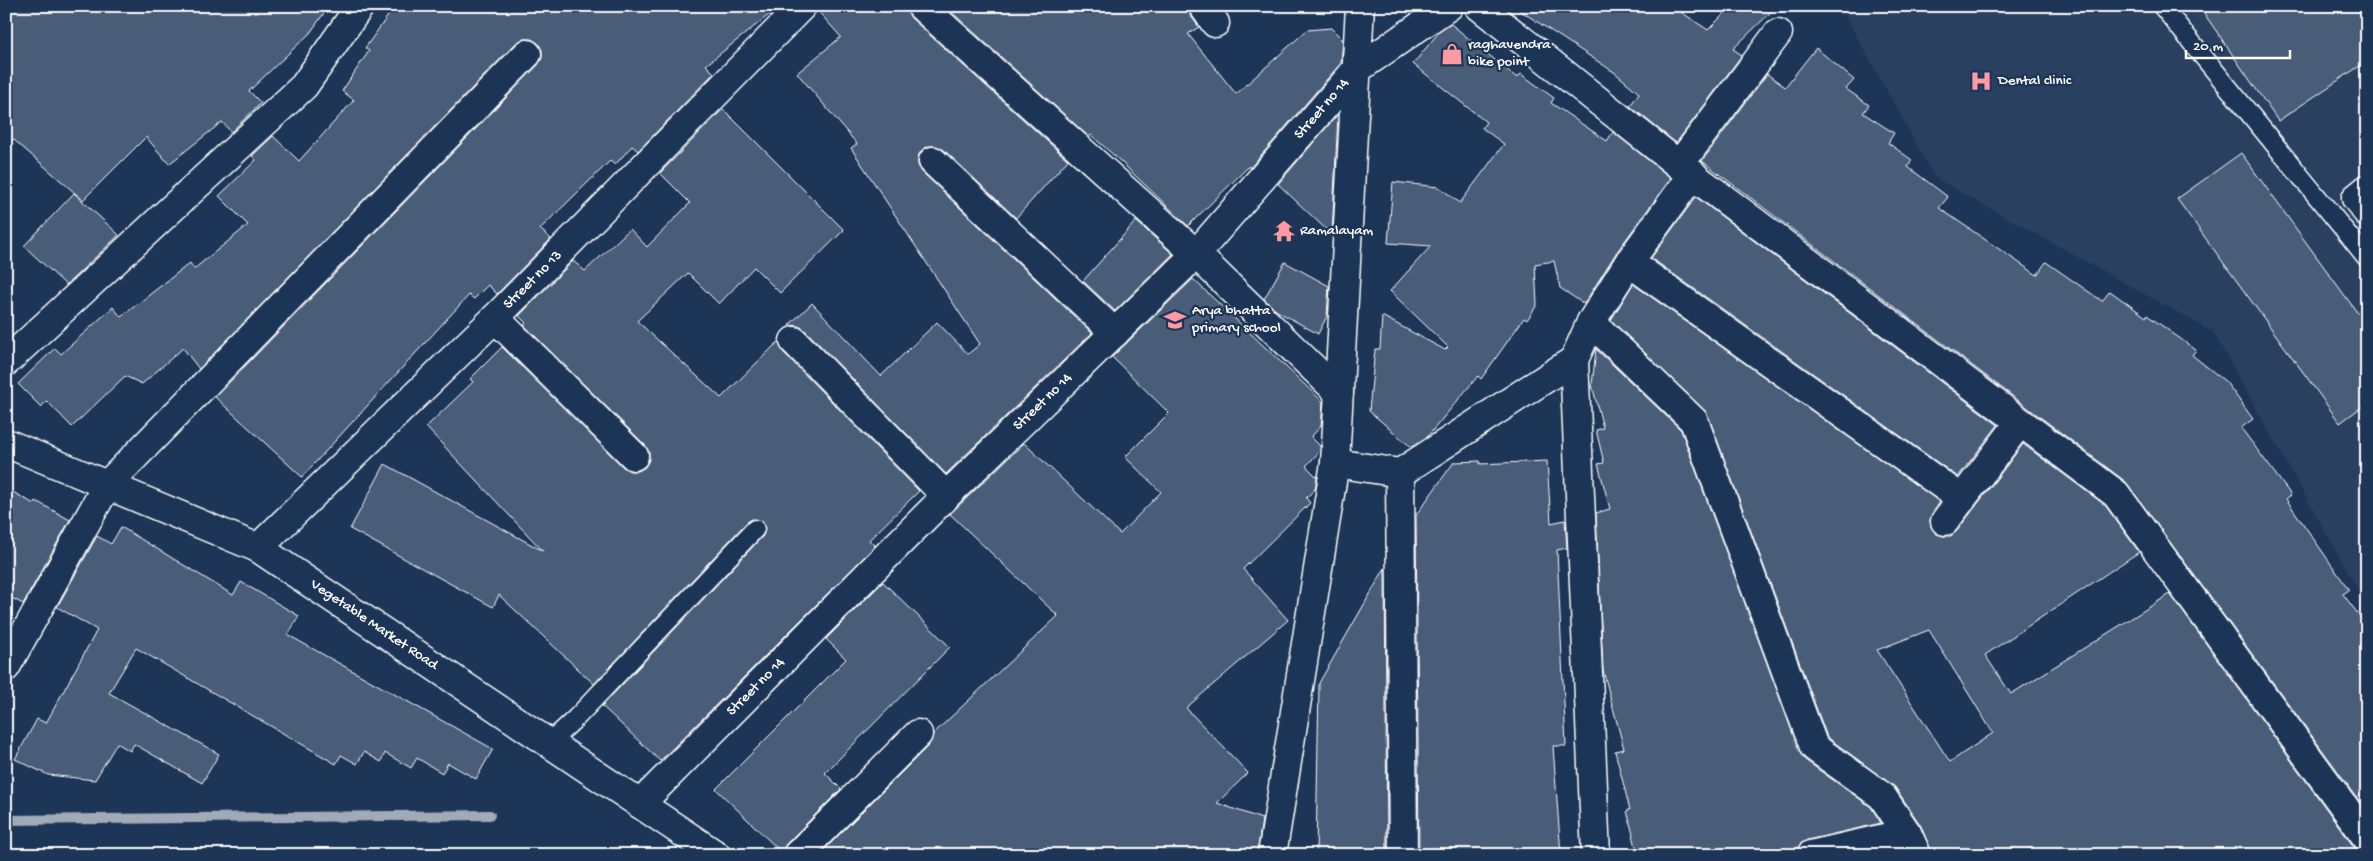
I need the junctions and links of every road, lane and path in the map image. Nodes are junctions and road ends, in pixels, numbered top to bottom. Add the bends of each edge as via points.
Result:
1 (360, 6) edge
2 (802, 6) edge
3 (921, 6) edge
4 (1360, 6) edge
5 (1449, 6) edge
6 (1478, 6) edge
7 (2162, 6) edge
8 (1778, 33) dead end
9 (527, 54) dead end
10 (1356, 70) junction
11 (933, 161) dead end
12 (1686, 170) junction
13 (2367, 189) edge
14 (2367, 212) edge
15 (1196, 254) junction
16 (2367, 258) edge
17 (1629, 262) junction
18 (495, 318) junction
19 (1591, 322) junction
20 (1114, 333) junction
21 (794, 341) dead end
22 (1574, 360) junction
23 (6, 362) edge
24 (1339, 393) junction
25 (2020, 422) junction
26 (6, 443) edge
27 (634, 456) dead end
28 (1335, 463) junction
29 (1400, 473) junction
30 (107, 485) junction
31 (946, 496) junction
32 (1962, 499) junction
33 (1944, 521) dead end
34 (755, 529) dead end
35 (258, 548) junction
36 (6, 667) edge
37 (918, 734) dead end
38 (549, 743) junction
39 (640, 804) junction
40 (2367, 838) edge
41 (1912, 844) edge
42 (716, 855) edge
43 (797, 855) edge
44 (1272, 855) edge
45 (1403, 855) edge
46 (1596, 855) edge
47 (1811, 855) edge

1 - 23 street via 304,86
2 - 18 street, Street no 13
3 - 15 street
4 - 10 street
5 - 10 street, Street no 14
6 - 12 street
7 - 16 lane
8 - 12 street
9 - 30 street
10 - 15 street, Street no 14
10 - 24 street
11 - 20 street
12 - 17 street
12 - 25 street
13 - 14 street via 2356,198
15 - 20 street, Street no 14
15 - 24 street
17 - 19 street
17 - 32 street
18 - 27 street
18 - 35 street, Street no 13
19 - 22 street
19 - 41 street via 1694,421 1814,747 1882,796
20 - 31 street, Street no 14
21 - 31 street
22 - 29 street
22 - 46 street
24 - 28 street
25 - 32 street
25 - 40 street via 2116,494
26 - 30 street, Vegetable Market Road
28 - 29 street
28 - 44 street
29 - 45 street
30 - 35 street, Vegetable Market Road
30 - 36 street
31 - 39 street, Street no 14
32 - 33 street
34 - 38 lane
35 - 38 street, Vegetable Market Road
37 - 43 street
38 - 39 street, Vegetable Market Road
39 - 42 street, Vegetable Market Road
41 - 47 street

